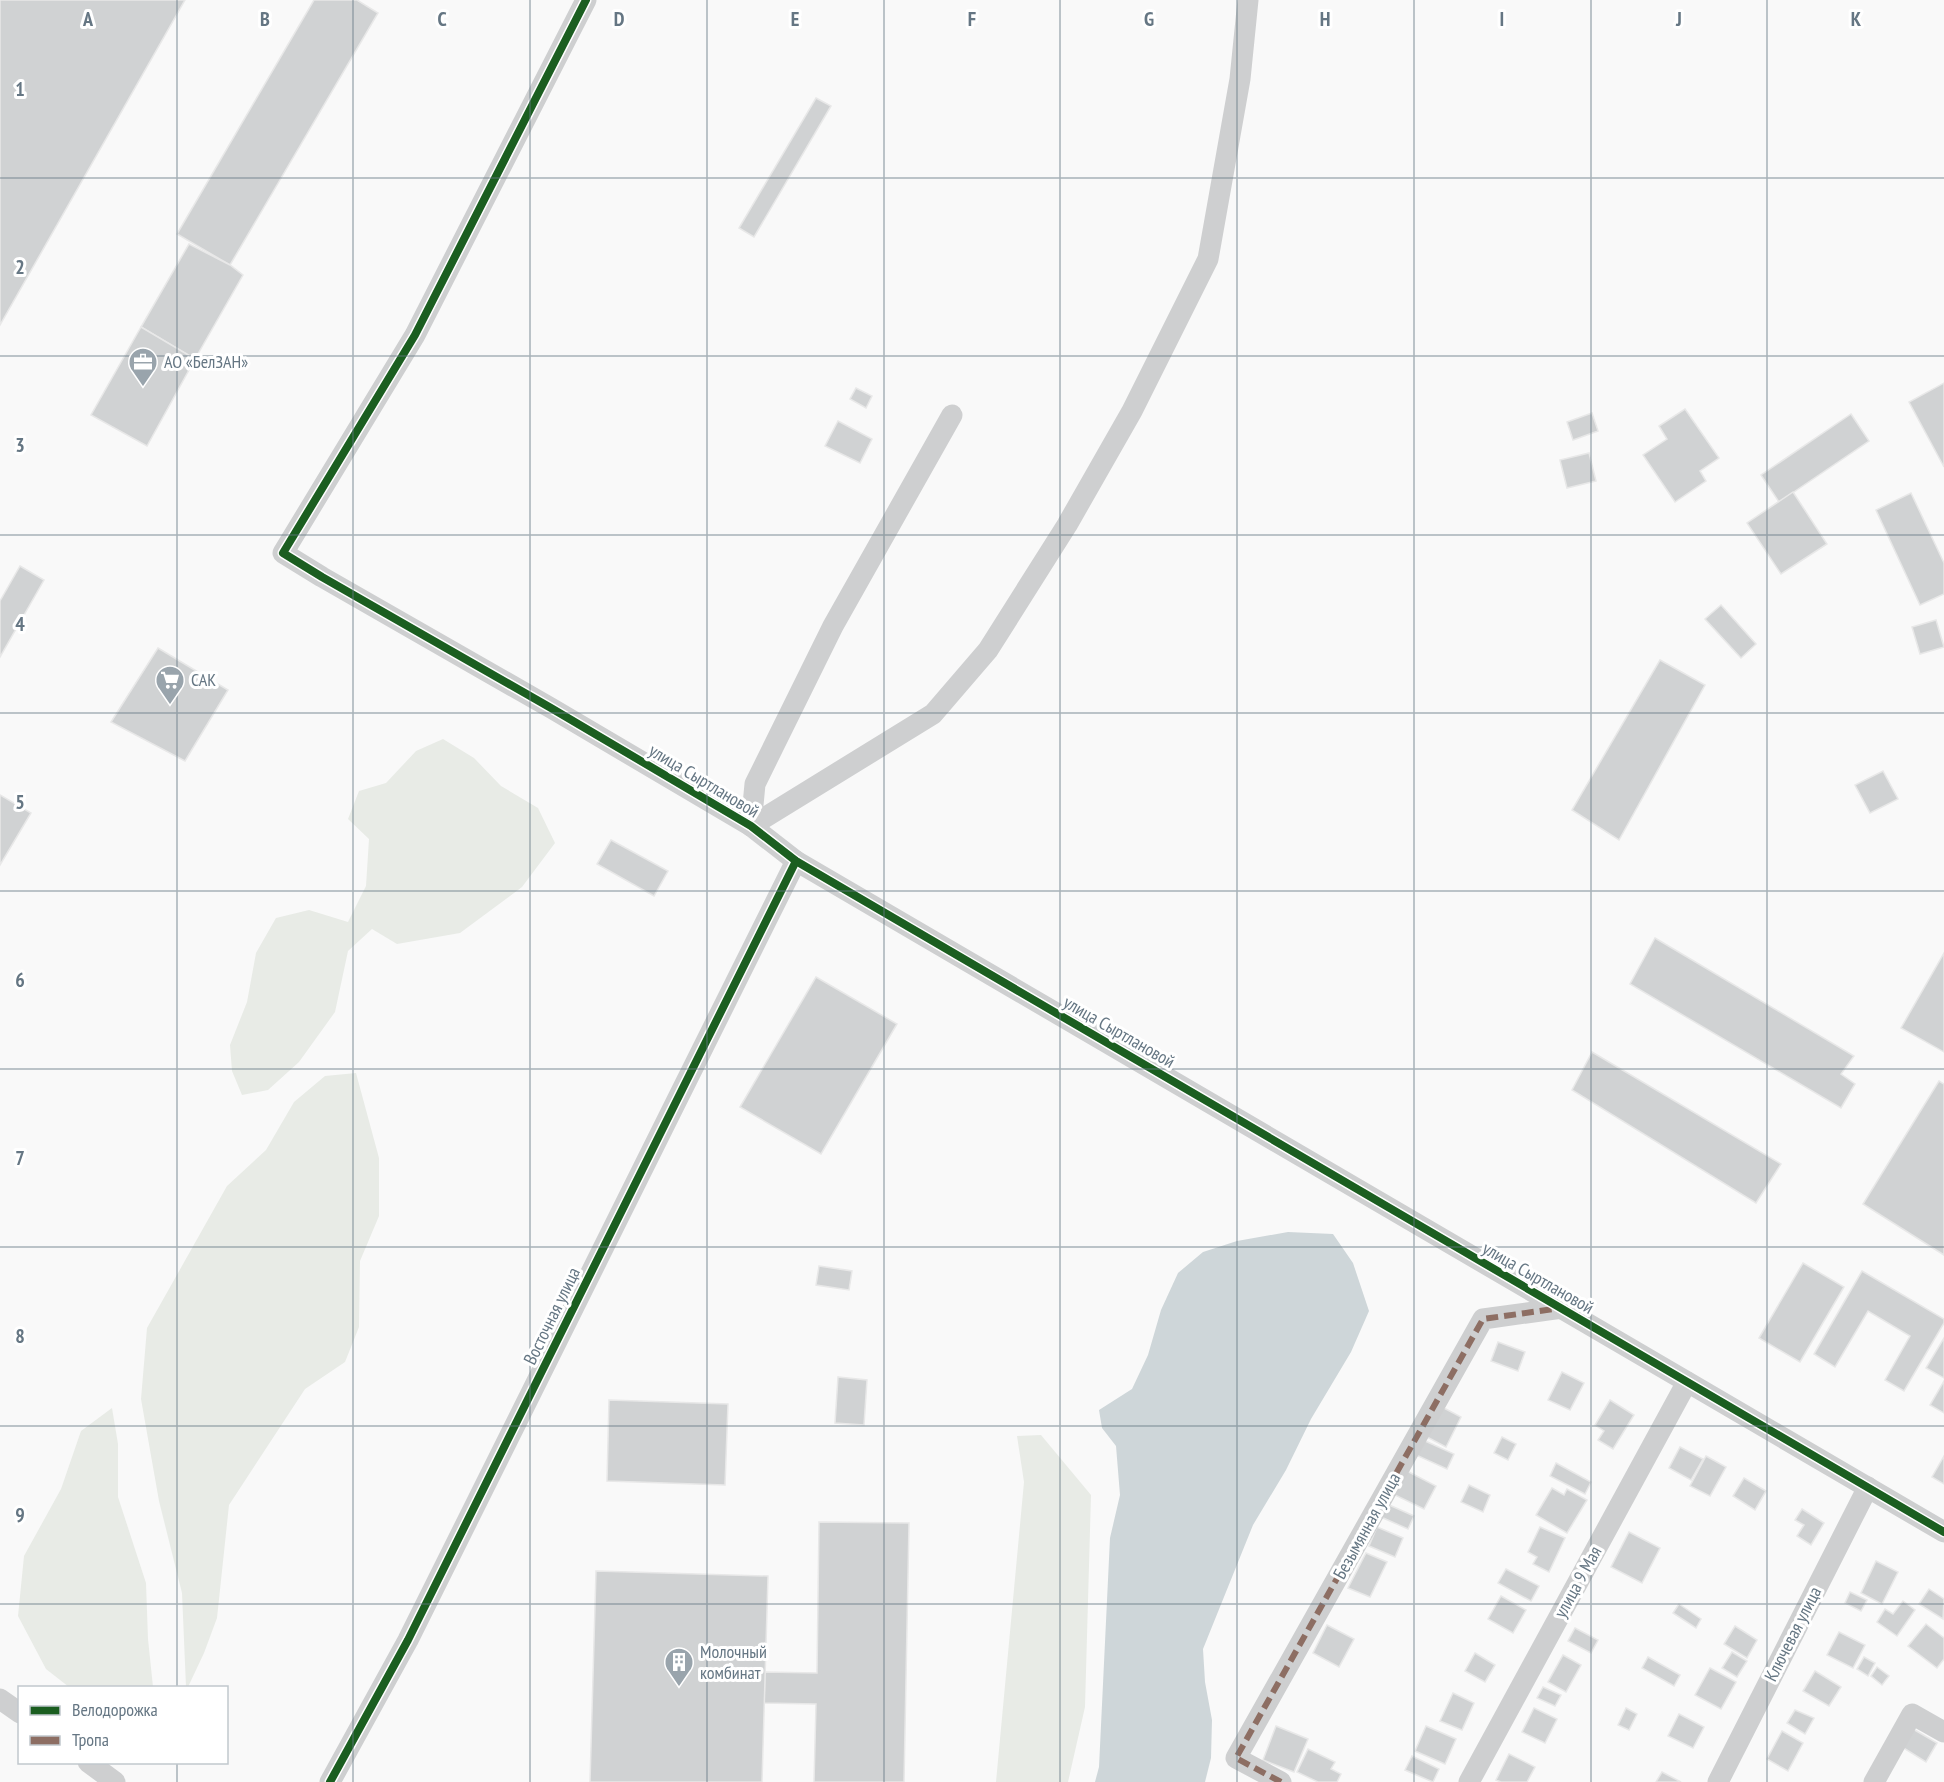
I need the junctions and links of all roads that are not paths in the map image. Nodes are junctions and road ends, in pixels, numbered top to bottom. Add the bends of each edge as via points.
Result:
1 (586, 0) edge
2 (1248, 0) edge
3 (952, 415) dead end
4 (752, 826) junction
5 (796, 861) junction
6 (1562, 1308) junction
7 (1687, 1382) junction
8 (1868, 1487) junction
9 (1944, 1532) edge
10 (0, 1700) edge
11 (18, 1712) edge
12 (1944, 1732) edge
13 (91, 1764) edge
14 (115, 1782) edge
15 (330, 1782) edge
16 (1281, 1782) edge
17 (1469, 1782) edge
18 (1718, 1782) edge
19 (1874, 1782) edge

1 - 4 street, улица Сыртлановой via 415,335 283,553
2 - 4 street via 1240,79 1208,259 1132,411 1067,525 988,650 933,714
3 - 4 street via 833,626 755,784
4 - 5 street, улица Сыртлановой
5 - 6 street, улица Сыртлановой
5 - 15 street, Восточная улица via 414,1629
6 - 7 street, улица Сыртлановой
6 - 16 street, Безымянная улица via 1484,1319 1236,1758
7 - 8 street, улица Сыртлановой
7 - 17 street, улица 9 Мая
8 - 9 street, улица Сыртлановой
8 - 18 street, Ключевая улица
10 - 11 street
12 - 19 street via 1912,1714
13 - 14 street

